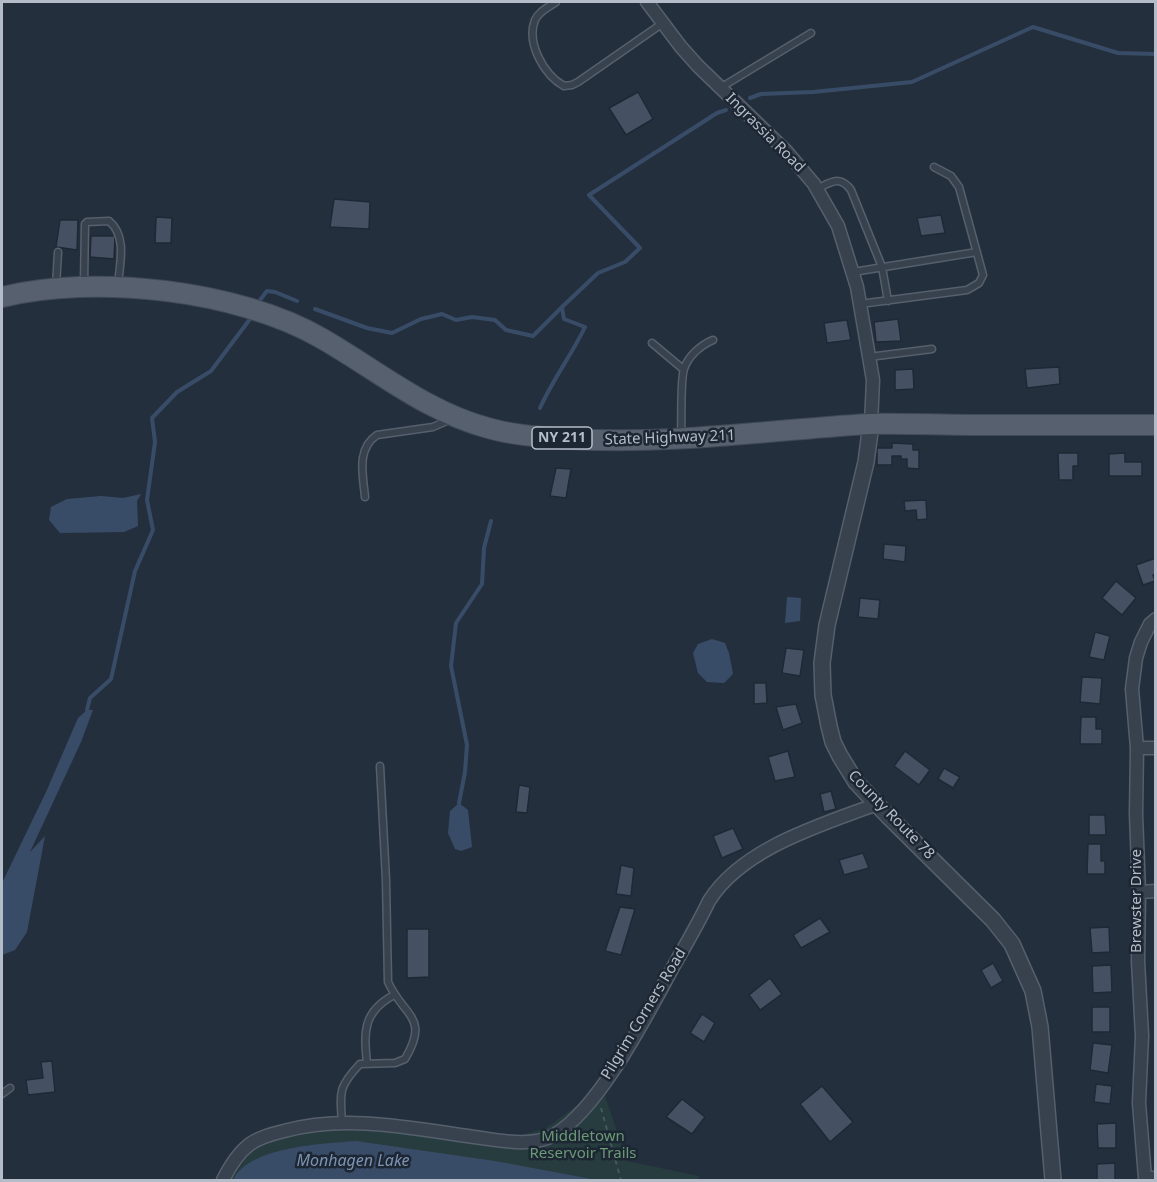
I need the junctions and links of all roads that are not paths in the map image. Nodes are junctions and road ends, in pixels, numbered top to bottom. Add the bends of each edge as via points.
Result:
1 (556, 2) edge
2 (647, 2) edge
3 (663, 23) junction
4 (811, 33) dead end
5 (720, 88) junction
6 (934, 167) dead end
7 (816, 189) junction
8 (58, 252) dead end
9 (977, 252) junction
10 (882, 267) junction
11 (853, 272) junction
12 (84, 287) junction
13 (55, 289) junction
14 (118, 289) junction
15 (2, 297) edge
16 (888, 301) junction
17 (860, 304) junction
18 (713, 340) dead end
19 (652, 343) dead end
20 (932, 349) dead end
21 (869, 357) junction
22 (683, 369) junction
23 (455, 417) junction
24 (871, 424) junction
25 (1155, 425) edge
26 (681, 439) junction
27 (365, 497) dead end
28 (1155, 619) edge
29 (1137, 748) junction
30 (1155, 748) edge
31 (380, 766) dead end
32 (877, 804) junction
33 (1155, 891) edge
34 (1139, 892) junction
35 (394, 995) junction
36 (1142, 1036) junction
37 (1155, 1036) edge
38 (367, 1064) junction
39 (9, 1088) dead end
40 (2, 1094) edge
41 (342, 1122) junction
42 (1155, 1178) edge
43 (223, 1180) edge
44 (1053, 1180) edge

1 - 3 lane via 541,11 532,36 535,51 564,86 572,86
2 - 3 street, Ingrassia Road
3 - 5 street, Ingrassia Road
4 - 5 lane
5 - 7 street, Ingrassia Road via 787,152
6 - 9 lane via 951,176 959,187
7 - 10 lane via 835,180 847,184
7 - 11 street, Ingrassia Road via 838,226
8 - 13 lane
9 - 10 lane
9 - 16 lane via 983,275 973,288
10 - 11 lane
10 - 16 lane
11 - 17 street, Ingrassia Road
12 - 13 main road, State Highway 211 / NY 211
12 - 14 main road, State Highway 211 / NY 211
12 - 14 lane via 85,224 109,221 119,235 121,247
13 - 15 main road, State Highway 211 / NY 211
14 - 23 main road, State Highway 211 / NY 211 via 167,291 275,316 319,337 419,400
16 - 17 lane
17 - 21 street, Ingrassia Road
18 - 22 lane via 703,344
19 - 22 lane
20 - 21 lane
21 - 24 street, Ingrassia Road via 873,380
22 - 26 lane
23 - 26 main road, State Highway 211 / NY 211 via 533,437 605,441
23 - 27 lane via 433,428 376,435 369,440 362,454
24 - 25 main road, State Highway 211 / NY 211
24 - 26 main road, State Highway 211 / NY 211
24 - 32 street, County Route 78 via 822,663 833,741 845,767
28 - 29 street, Brewster Drive via 1141,642 1132,689
29 - 30 street
29 - 34 street, Brewster Drive
31 - 35 lane via 388,982
32 - 41 street, Pilgrim Corners Road via 772,847 725,880 709,901 627,1049 568,1126 552,1136 534,1142 508,1142
32 - 44 street, County Route 78 via 1012,944 1033,991 1040,1027
33 - 34 street
34 - 36 street, Brewster Drive via 1137,960
35 - 38 lane via 365,1025
35 - 38 lane via 415,1023 412,1047 405,1059
36 - 37 street
36 - 42 street, Brewster Drive via 1142,1157 1145,1178
38 - 41 lane via 360,1064 344,1081 340,1095
39 - 40 lane
41 - 43 street, Pilgrim Corners Road via 297,1127 267,1136 249,1145

